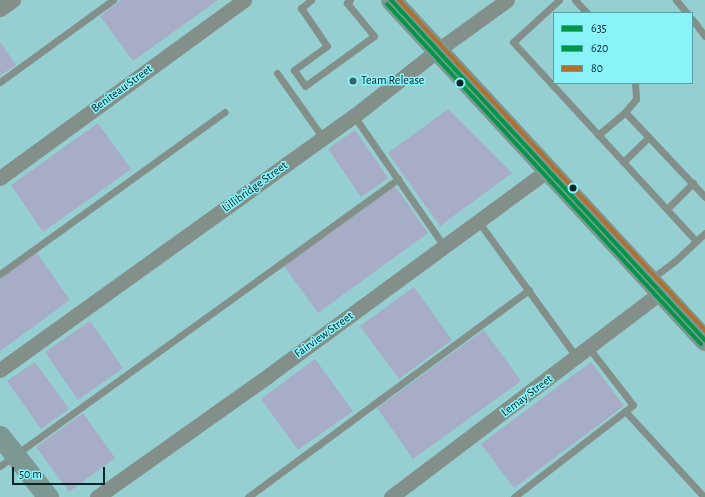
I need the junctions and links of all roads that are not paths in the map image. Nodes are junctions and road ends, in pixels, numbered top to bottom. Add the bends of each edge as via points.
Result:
1 (13, 0) edge
2 (113, 0) edge
3 (244, 0) edge
4 (311, 0) edge
5 (350, 0) edge
6 (391, 0) edge
7 (507, 0) edge
8 (559, 0) edge
9 (575, 0) edge
10 (676, 0) edge
11 (0, 9) edge
12 (587, 12) edge
13 (686, 12) edge
14 (693, 20) edge
15 (705, 36) edge
16 (438, 50) junction
17 (277, 73) dead end
18 (0, 82) edge
19 (635, 84) edge
20 (224, 112) dead end
21 (625, 112) junction
22 (354, 116) junction
23 (598, 135) junction
24 (323, 138) junction
25 (648, 138) junction
26 (623, 162) junction
27 (548, 170) junction
28 (0, 178) edge
29 (398, 179) junction
30 (693, 183) junction
31 (705, 197) edge
32 (667, 209) junction
33 (478, 221) junction
34 (705, 233) edge
35 (696, 241) junction
36 (444, 246) junction
37 (0, 274) edge
38 (655, 286) junction
39 (529, 290) junction
40 (705, 340) edge
41 (589, 348) junction
42 (577, 358) junction
43 (0, 370) edge
44 (625, 411) junction
45 (0, 436) edge
46 (8, 460) edge
47 (48, 497) edge
48 (97, 497) edge
49 (248, 497) edge
50 (391, 497) edge
51 (514, 497) edge
52 (704, 497) edge

1 - 11 street
2 - 18 lane
3 - 28 street, Beniteau Street
4 - 5 lane via 301,8 327,46 294,70 305,86 374,36 347,3
6 - 16 main road
7 - 16 street, Lillibridge Street
8 - 23 lane via 513,42
9 - 12 lane
10 - 13 lane
14 - 15 lane
16 - 22 street, Lillibridge Street
16 - 27 main road
17 - 24 lane
19 - 21 lane via 636,99
20 - 37 lane
21 - 23 lane
21 - 25 lane
22 - 24 street, Lillibridge Street
22 - 29 lane
23 - 26 lane
24 - 43 street, Lillibridge Street
25 - 26 lane
25 - 30 lane
26 - 32 lane
27 - 33 street, Fairview Street
27 - 38 main road
29 - 36 lane
29 - 46 lane
30 - 31 lane
30 - 32 lane
32 - 35 lane
33 - 36 street, Fairview Street
33 - 39 lane
34 - 35 lane
35 - 38 lane via 675,261
36 - 48 street, Fairview Street
38 - 40 main road
38 - 41 street, Lemay Street
39 - 42 lane
39 - 49 lane
41 - 42 street, Lemay Street
41 - 44 lane via 633,405
42 - 50 street, Lemay Street
44 - 51 lane
44 - 52 lane
45 - 46 main road
46 - 47 main road

